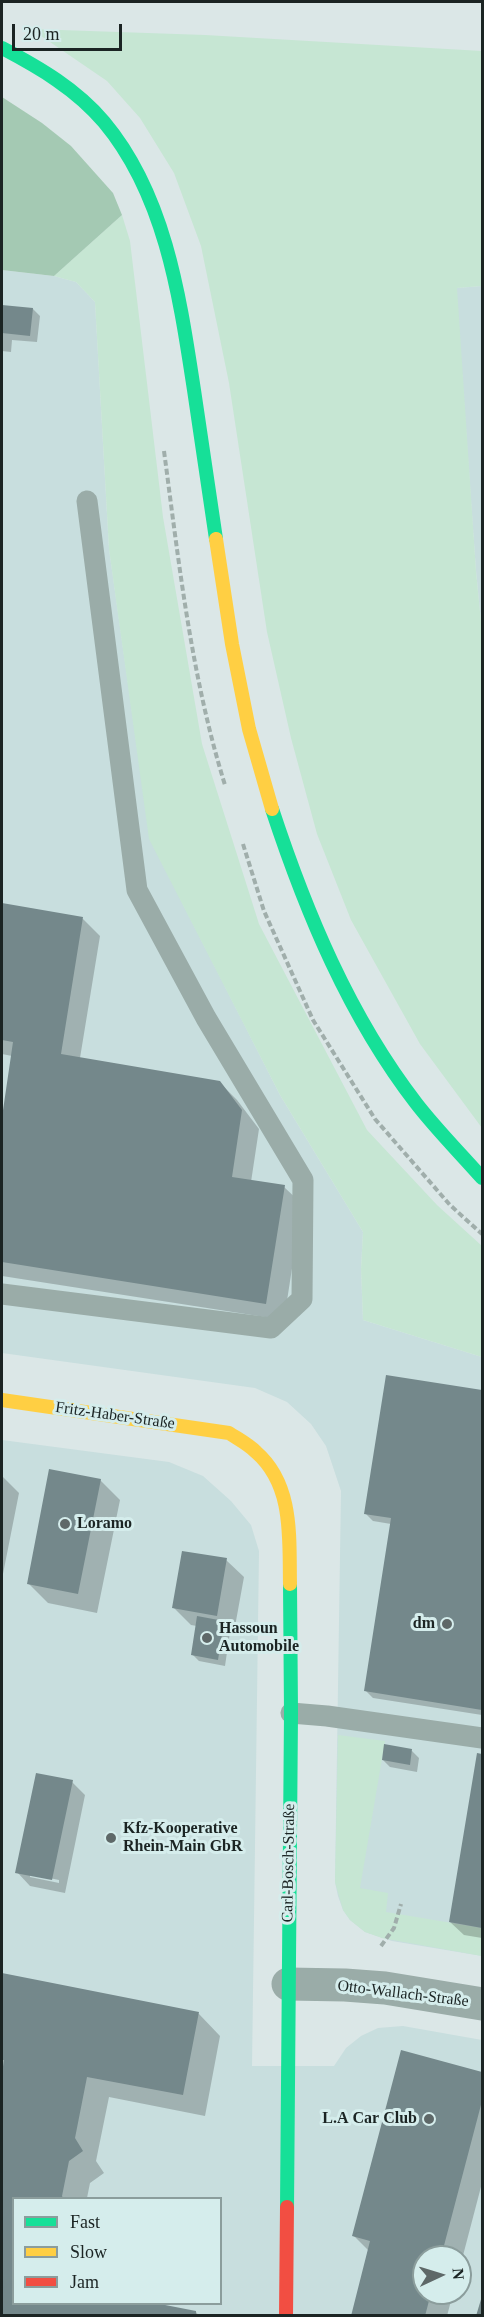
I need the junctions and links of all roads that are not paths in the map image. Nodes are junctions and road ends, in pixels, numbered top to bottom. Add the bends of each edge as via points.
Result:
1 (2, 48) edge
2 (87, 501) dead end
3 (483, 1178) edge
4 (2, 1294) edge
5 (2, 1400) edge
6 (229, 1433) joint
7 (291, 1713) junction
8 (483, 1738) edge
9 (288, 1984) junction
10 (483, 2004) edge
11 (286, 2316) edge

1 - 3 main road via 46,70 75,91 123,146 143,182 169,256 181,306 232,644 249,729 272,811 316,925 374,1041 416,1103
2 - 4 lane via 137,890 206,1018 303,1180 302,1299 271,1328
5 - 6 main road, Fritz-Haber-Straße
6 - 7 main road, Carl-Bosch-Straße via 267,1464 287,1506
7 - 8 lane
7 - 9 main road, Carl-Bosch-Straße
9 - 10 street, Otto-Wallach-Straße via 385,1988
9 - 11 main road, Carl-Bosch-Straße

